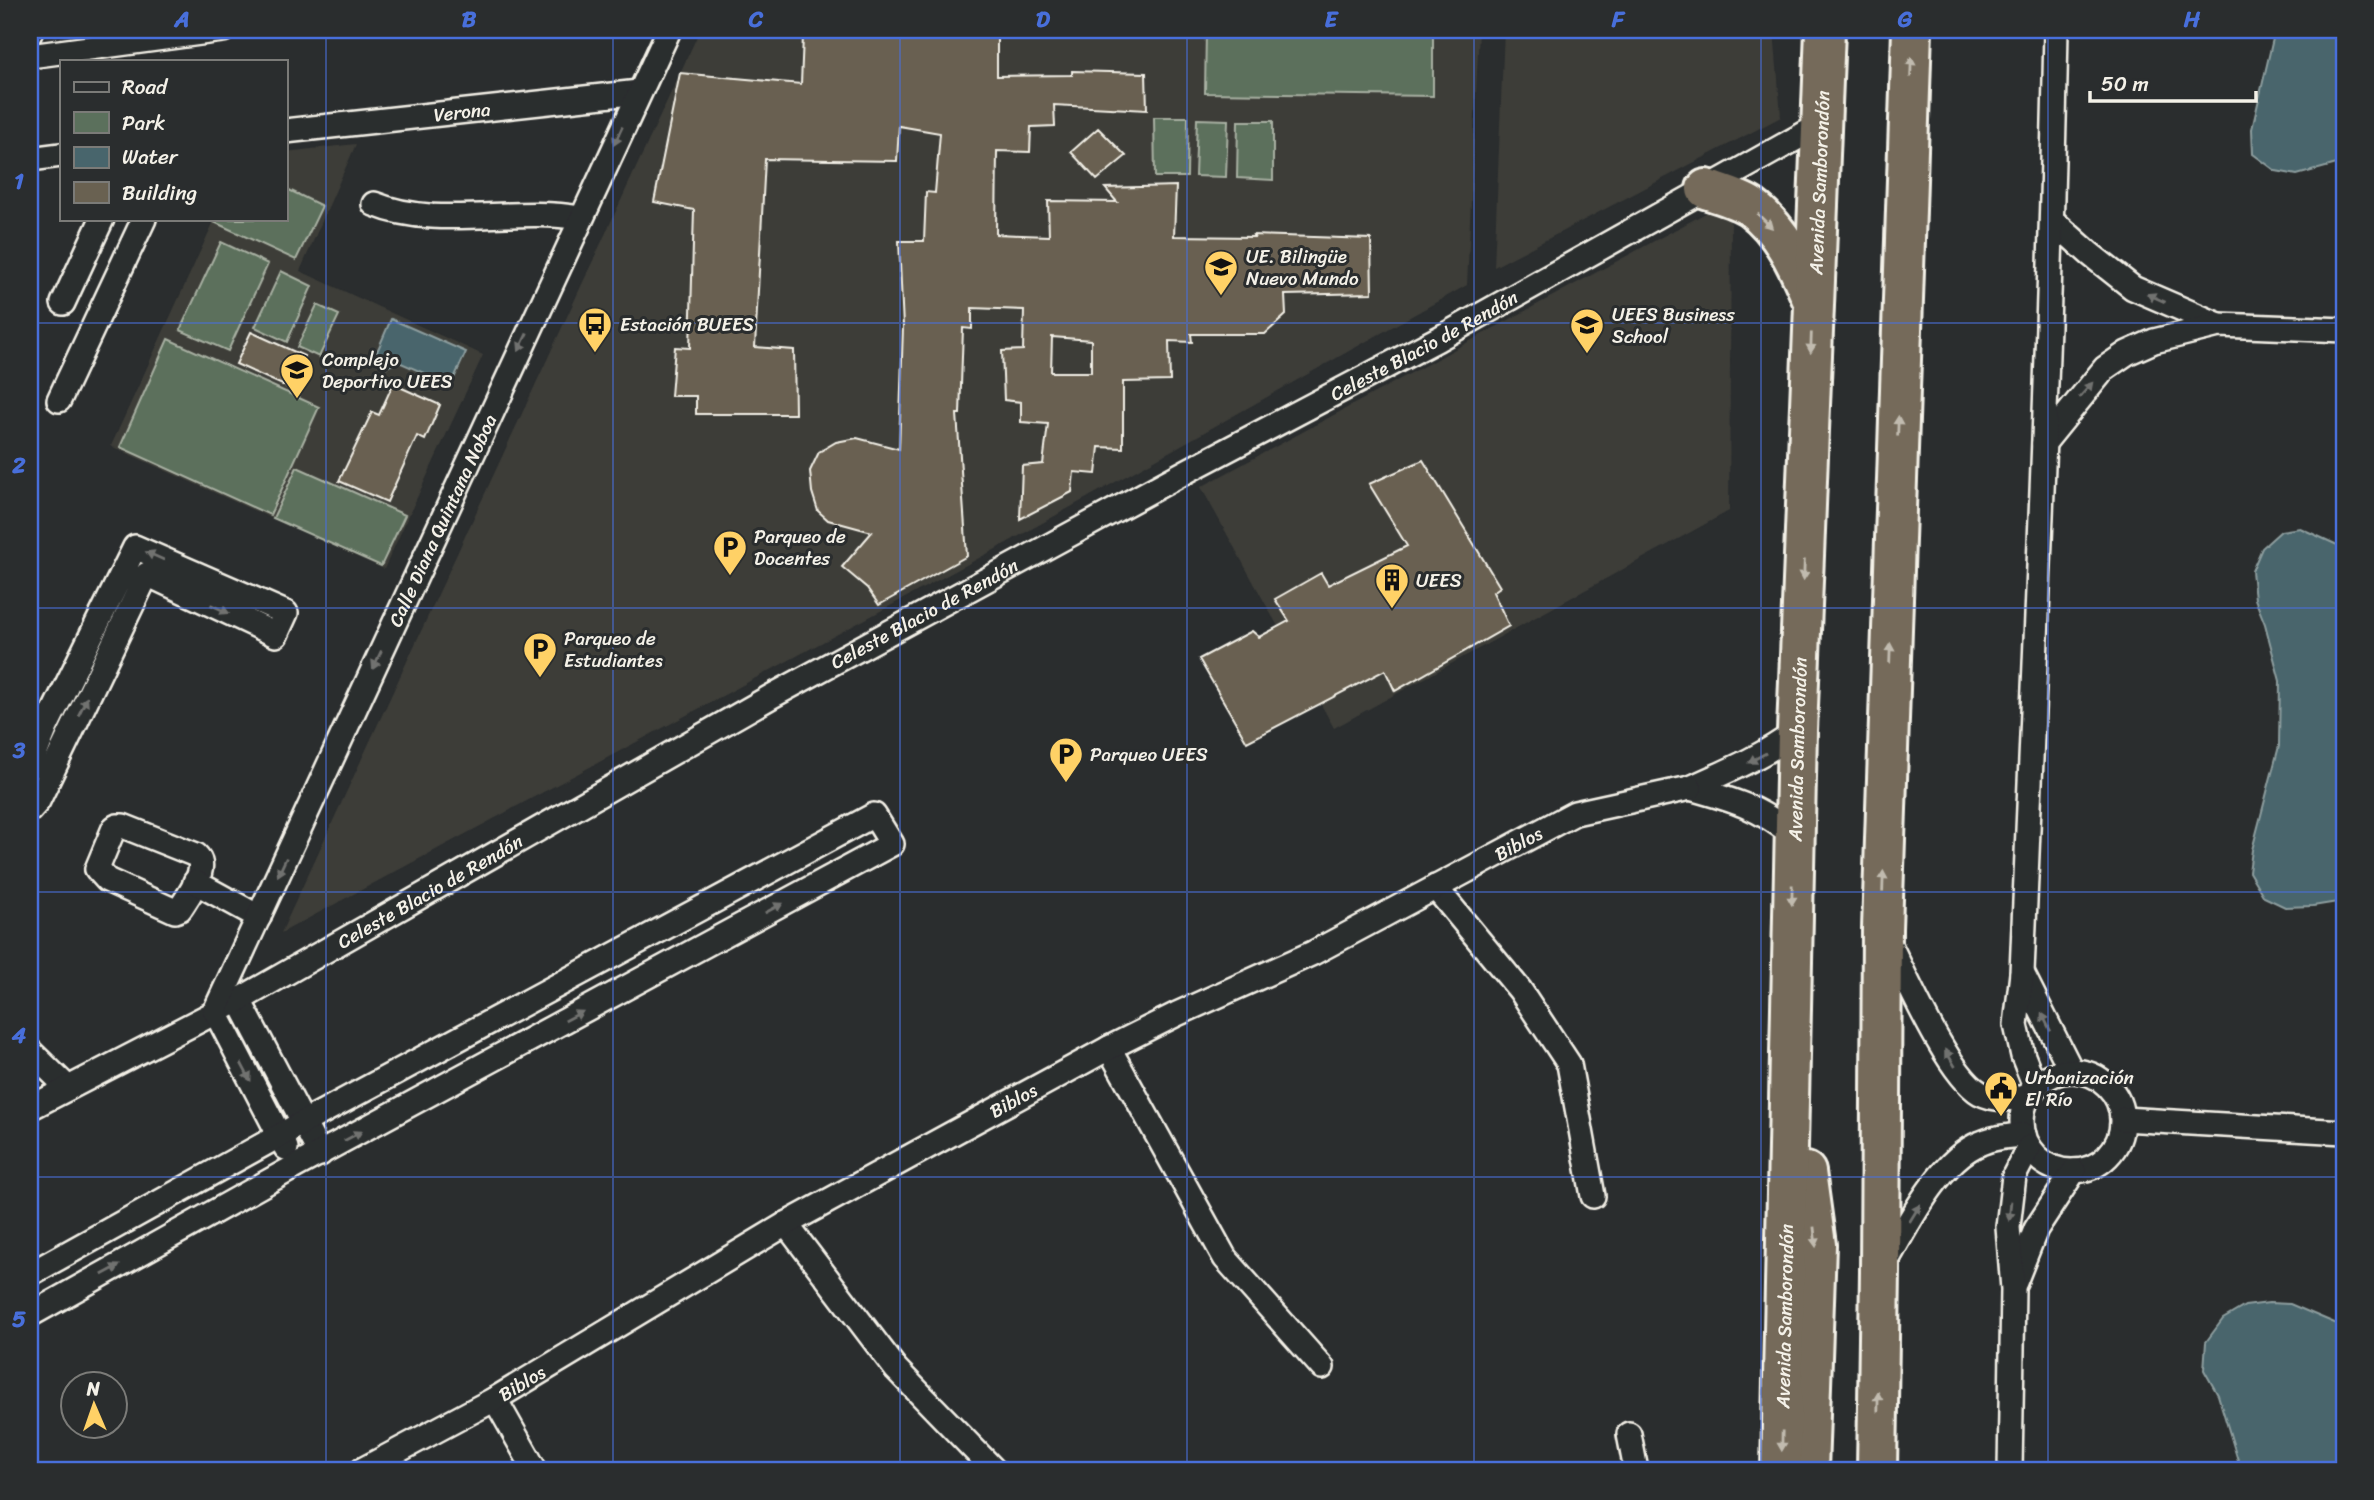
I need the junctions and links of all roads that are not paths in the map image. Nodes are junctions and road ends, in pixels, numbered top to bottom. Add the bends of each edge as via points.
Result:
1 (218, 30) edge
2 (669, 30) edge
3 (1825, 30) edge
4 (1912, 30) edge
5 (2056, 30) edge
6 (30, 56) edge
7 (639, 92) junction
8 (1822, 124) junction
9 (287, 131) edge
10 (60, 155) edge
11 (30, 159) edge
12 (1706, 189) junction
13 (374, 204) dead end
14 (580, 218) junction
15 (102, 220) edge
16 (144, 220) edge
17 (2052, 220) junction
18 (1813, 301) junction
19 (63, 303) dead end
20 (2219, 325) junction
21 (2344, 330) edge
22 (59, 400) dead end
23 (2044, 443) junction
24 (38, 723) edge
25 (1797, 731) junction
26 (68, 736) junction
27 (30, 767) edge
28 (1690, 788) junction
29 (30, 810) edge
30 (1794, 836) junction
31 (195, 883) junction
32 (1435, 887) junction
33 (726, 895) junction
34 (259, 917) junction
35 (743, 925) junction
36 (1882, 929) junction
37 (629, 947) junction
38 (2022, 973) junction
39 (646, 977) junction
40 (239, 1000) junction
41 (525, 1003) junction
42 (215, 1011) junction
43 (1880, 1013) junction
44 (543, 1033) junction
45 (1109, 1048) junction
46 (1790, 1048) junction
47 (30, 1051) edge
48 (425, 1058) junction
49 (2071, 1070) junction
50 (68, 1088) junction
51 (441, 1088) junction
52 (2032, 1092) junction
53 (30, 1108) edge
54 (2123, 1119) junction
55 (304, 1122) junction
56 (2344, 1132) edge
57 (281, 1137) junction
58 (2027, 1141) junction
59 (320, 1154) junction
60 (296, 1166) junction
61 (2074, 1171) junction
62 (1593, 1196) dead end
63 (148, 1209) junction
64 (786, 1224) junction
65 (165, 1240) junction
66 (39, 1269) edge
67 (1880, 1272) junction
68 (2013, 1289) junction
69 (65, 1296) junction
70 (30, 1315) edge
71 (1322, 1367) dead end
72 (495, 1399) junction
73 (1629, 1434) dead end
74 (362, 1470) edge
75 (534, 1470) edge
76 (994, 1470) edge
77 (1636, 1470) edge
78 (1781, 1470) edge
79 (1808, 1470) edge
80 (1850, 1470) edge
81 (1877, 1470) edge
82 (2010, 1470) edge

1 - 6 street
2 - 7 street, Calle Diana Quintana Noboa
3 - 8 highway, Avenida Samborondón
36 -> 4 highway
5 - 17 street
7 - 9 street, Verona
7 -> 14 street, Calle Diana Quintana Noboa
8 - 12 street, Celeste Blacio de Rendón
8 - 18 highway, Avenida Samborondón
10 - 11 street
12 -> 18 highway via 1750,206 1781,235
12 - 40 street, Celeste Blacio de Rendón via 1438,339 772,696
13 - 14 street via 424,215
14 -> 34 street, Calle Diana Quintana Noboa
15 - 19 street
16 - 22 street
20 -> 17 street via 2133,288
17 - 23 street
18 -> 25 highway, Avenida Samborondón
20 - 21 street
23 -> 20 street via 2105,368 2127,353 2154,341
23 - 38 street
24 - 26 street
26 -> 24 street via 147,574 276,635 286,613 135,547
24 - 27 street
25 -> 28 street, Biblos via 1749,762
25 - 30 highway, Avenida Samborondón
26 - 29 street
28 - 30 street, Biblos via 1747,805
28 - 32 street, Biblos via 1574,813
30 -> 46 highway, Avenida Samborondón
31 - 31 street via 201,866 196,855 123,826 114,828 97,869 107,880 175,911
31 - 34 street
32 - 45 street, Biblos via 1313,953
32 - 62 street via 1520,990 1569,1065
33 - 35 street
35 -> 33 street via 892,844 874,815
33 - 37 street
34 - 42 street, Calle Diana Quintana Noboa
35 - 39 street
36 - 43 highway
52 -> 36 street via 2000,1100 1963,1080
37 - 39 street
37 - 41 street
49 -> 38 street
38 - 52 street via 2015,1025
44 -> 39 street
40 - 42 street, Celeste Blacio de Rendón
40 - 55 street
41 - 44 street
41 - 48 street
42 - 50 street, Celeste Blacio de Rendón
42 -> 57 street
43 - 67 highway
43 - 80 highway via 1857,1158
44 - 51 street
45 - 64 street, Biblos
45 - 71 street via 1225,1258
46 -> 78 highway, Avenida Samborondón
46 -> 79 highway via 1816,1245
47 - 50 street
48 - 51 street
48 - 55 street
49 - 52 street via 2057,1073
49 - 54 street via 2107,1084 2121,1106
50 - 53 street, Celeste Blacio de Rendón
59 -> 51 street
52 - 58 street via 2022,1122
54 - 56 street
54 - 61 street via 2114,1149 2090,1168
55 - 57 street
55 - 59 street
57 - 60 street
57 - 63 street
58 - 61 street via 2049,1165
67 -> 58 street via 1916,1209 1962,1153 1979,1143 2009,1136
58 -> 68 street via 2010,1202
59 - 60 street
60 - 65 street
61 - 68 street via 2036,1229
63 - 65 street
63 - 66 street
64 - 72 street, Biblos
64 - 76 street via 897,1369
69 -> 65 street
66 - 69 street
81 -> 67 highway
68 - 82 street
69 - 70 street
72 - 74 street, Biblos
72 - 75 street
73 - 77 street

